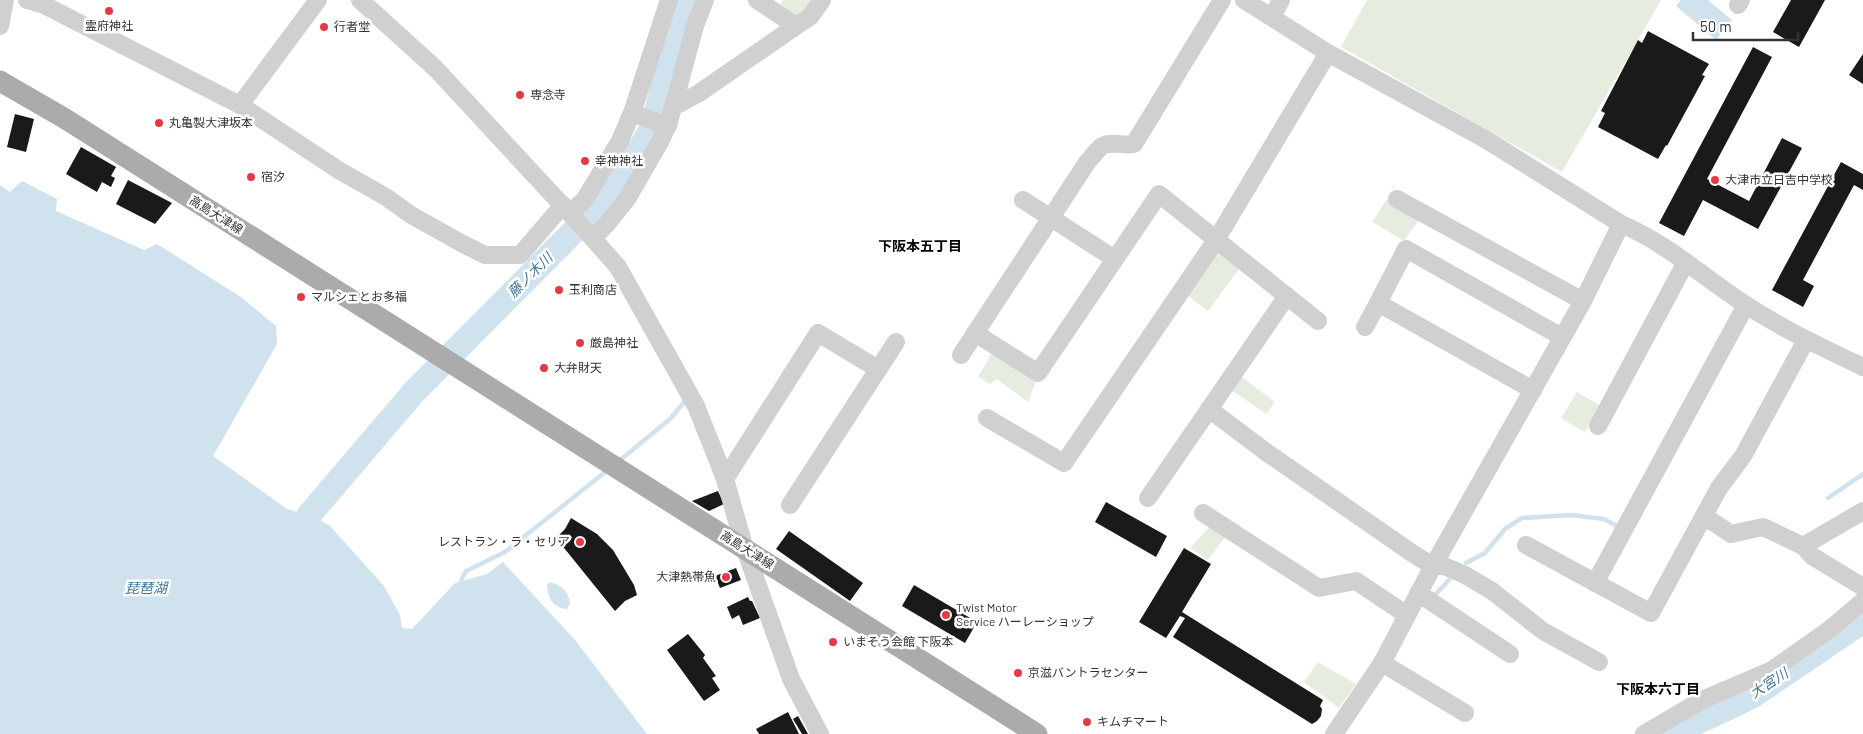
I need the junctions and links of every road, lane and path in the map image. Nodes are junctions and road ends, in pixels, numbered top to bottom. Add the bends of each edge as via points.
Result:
1 (6, 0) edge
2 (27, 0) edge
3 (318, 0) edge
4 (360, 0) edge
5 (669, 0) edge
6 (705, 0) edge
7 (757, 0) edge
8 (822, 0) edge
9 (1222, 0) edge
10 (1244, 0) edge
11 (1281, 0) edge
12 (1272, 17) junction
13 (0, 26) edge
14 (796, 26) junction
15 (1328, 53) junction
16 (0, 81) edge
17 (240, 105) junction
18 (674, 105) junction
19 (632, 113) junction
20 (668, 126) junction
21 (1397, 199) dead end
22 (1023, 200) dead end
23 (569, 212) junction
24 (1051, 218) junction
25 (1621, 224) junction
26 (591, 236) junction
27 (1216, 240) junction
28 (1115, 259) junction
29 (1686, 262) junction
30 (1287, 296) junction
31 (1583, 301) junction
32 (1378, 304) junction
33 (1746, 305) junction
34 (1318, 321) dead end
35 (1365, 326) dead end
36 (975, 333) junction
37 (1562, 337) junction
38 (1806, 340) junction
39 (896, 342) dead end
40 (961, 355) dead end
41 (1863, 367) edge
42 (878, 369) junction
43 (1533, 390) junction
44 (1209, 409) junction
45 (987, 418) dead end
46 (1598, 426) dead end
47 (725, 479) junction
48 (1148, 498) dead end
49 (799, 500) dead end
50 (1863, 511) edge
51 (1202, 513) dead end
52 (1704, 516) junction
53 (1526, 546) dead end
54 (1804, 546) junction
55 (745, 549) junction
56 (1432, 566) junction
57 (1595, 583) junction
58 (1863, 587) edge
59 (1418, 593) junction
60 (1863, 601) edge
61 (1407, 615) junction
62 (1510, 654) dead end
63 (1599, 662) dead end
64 (1382, 663) junction
65 (1465, 713) dead end
66 (820, 734) edge
67 (1037, 734) edge
68 (1334, 734) edge
69 (1644, 734) edge

1 - 13 street
2 - 17 street via 42,4
3 - 17 street
4 - 23 street via 435,68
5 - 19 street
6 - 18 street
7 - 14 street
8 - 14 street via 810,17
9 - 24 street via 1134,144 1103,145 1088,160
10 - 12 street
11 - 12 street
12 - 15 street
14 - 18 street via 699,93
15 - 25 street via 1485,139
15 - 27 street
16 - 55 main road, 高島大津線 via 64,118
17 - 23 street via 411,215 485,256 520,255
18 - 20 street
19 - 20 street
19 - 23 street via 601,176 586,199
20 - 26 street via 627,199 607,224
21 - 31 street
22 - 24 street
23 - 26 street
24 - 28 street
24 - 36 street
25 - 29 street via 1642,232
25 - 31 street
26 - 47 street via 618,267 696,406
27 - 28 street via 1159,194
27 - 30 street
27 - 45 street via 1064,463
28 - 36 street via 1038,373
29 - 33 street
29 - 46 street
30 - 34 street
30 - 44 street
31 - 37 street
32 - 35 street
32 - 37 street via 1406,249
32 - 43 street
33 - 38 street
33 - 57 street
36 - 40 street
37 - 43 street
38 - 41 street
38 - 52 street via 1743,456 1719,488
39 - 42 street
42 - 47 street via 818,333
42 - 49 street
43 - 56 street
44 - 48 street
44 - 56 street
47 - 55 street
50 - 54 street
51 - 61 street via 1319,588 1356,581
52 - 54 street via 1730,534 1763,527
52 - 57 street via 1651,613
53 - 57 street
54 - 58 street via 1812,556
55 - 66 street via 791,679
55 - 67 main road, 高島大津線
56 - 59 street
56 - 63 street via 1444,566 1492,591 1543,631
59 - 61 street
59 - 62 street
60 - 69 street via 1772,670 1702,700
61 - 64 street
64 - 65 street
64 - 68 street

